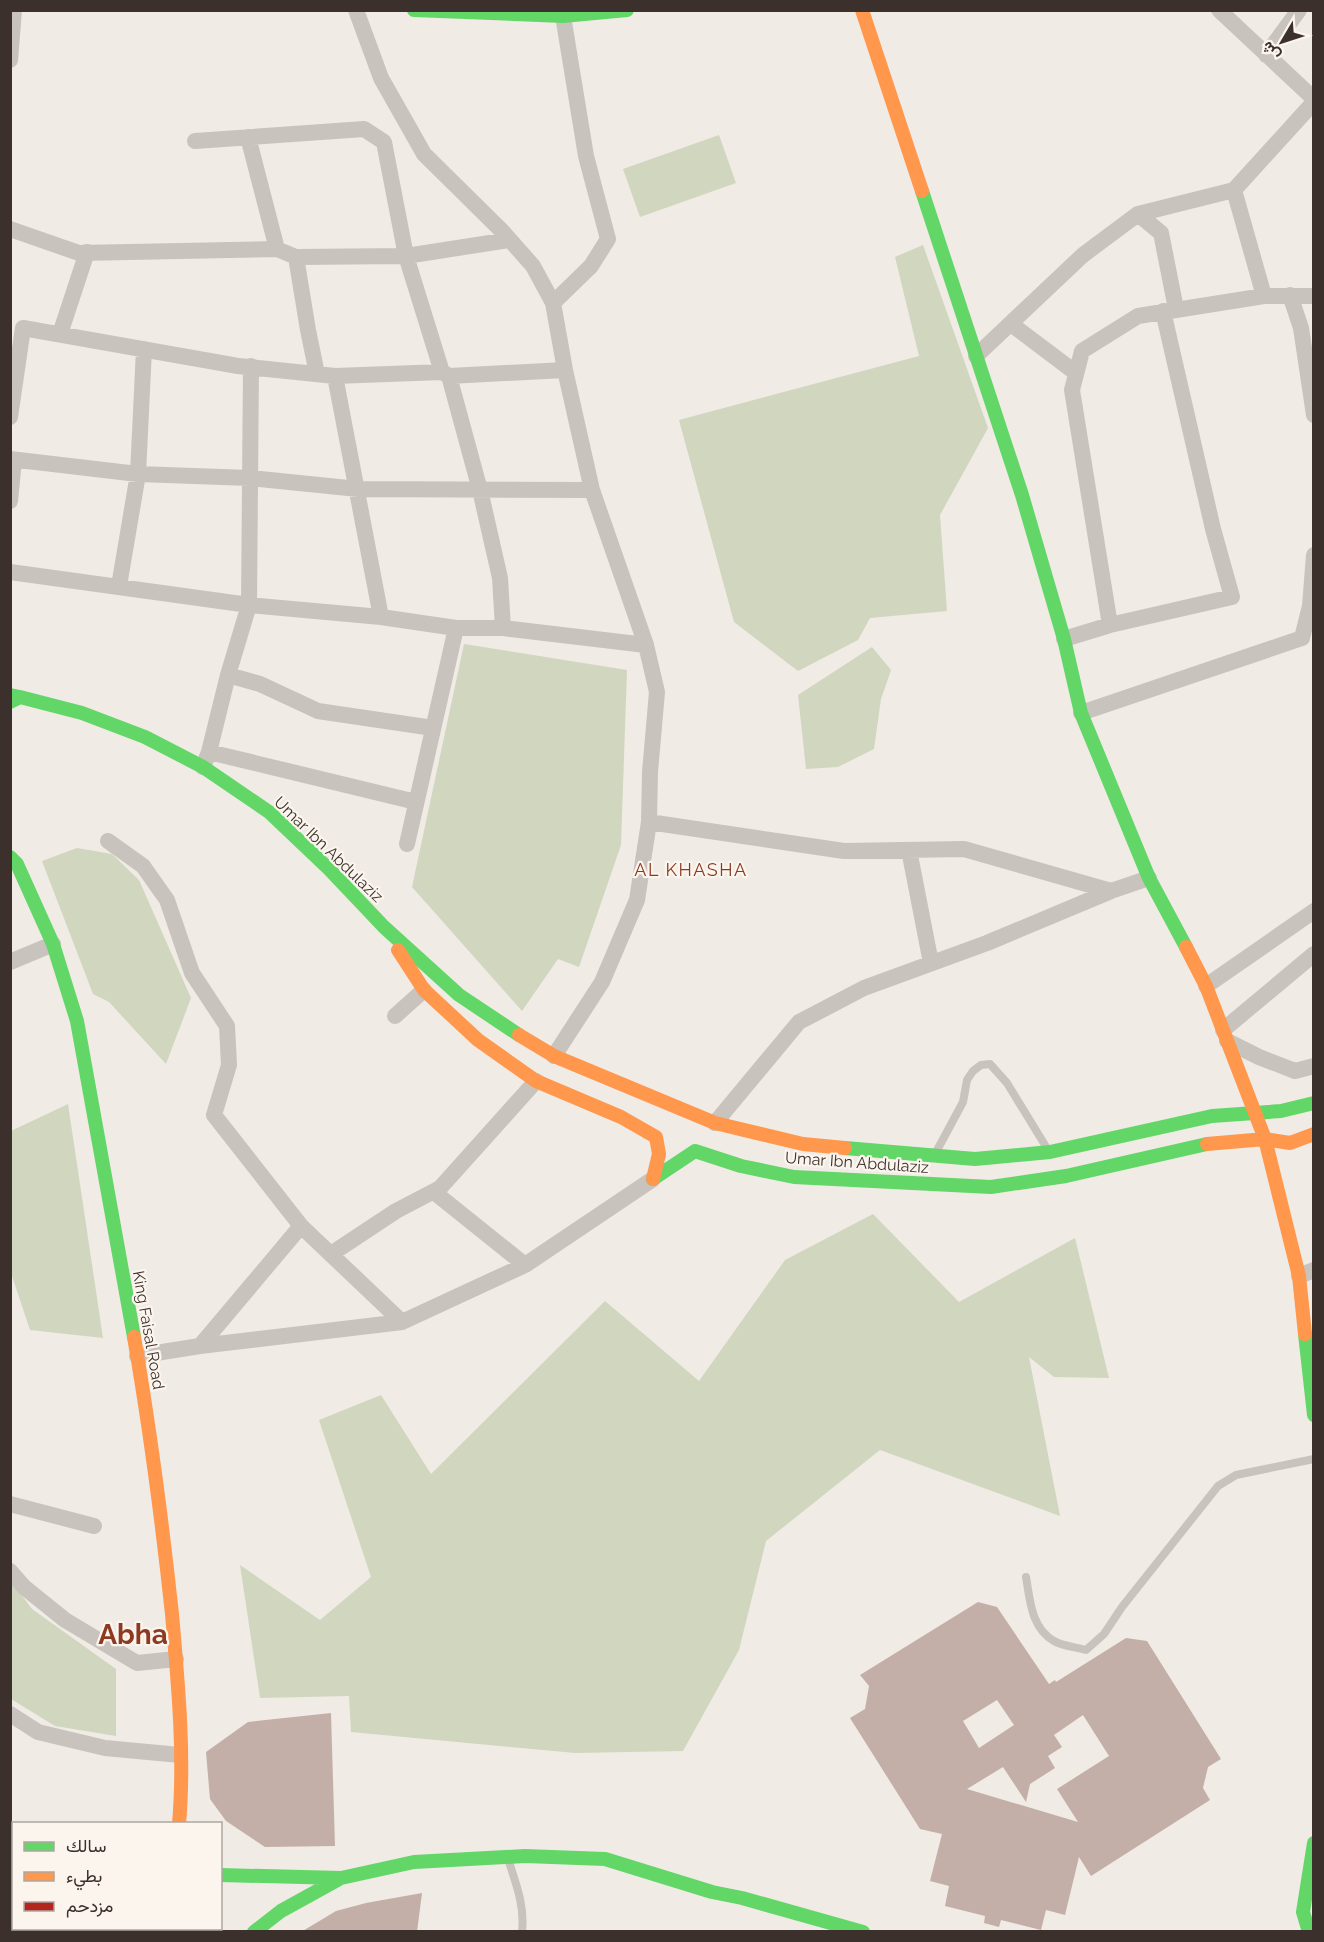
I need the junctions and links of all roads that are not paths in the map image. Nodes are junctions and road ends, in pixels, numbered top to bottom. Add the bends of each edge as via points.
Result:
1 (14, 10) edge
2 (356, 10) edge
3 (414, 10) edge
4 (627, 10) edge
5 (862, 10) edge
6 (1219, 10) edge
7 (1299, 10) edge
8 (469, 11) edge
9 (563, 16) junction
10 (1266, 55) junction
11 (10, 60) edge
12 (1314, 101) edge
13 (248, 137) junction
14 (195, 141) dead end
15 (1234, 190) junction
16 (1138, 213) junction
17 (10, 229) edge
18 (509, 240) junction
19 (277, 249) junction
20 (87, 252) junction
21 (406, 256) junction
22 (296, 257) junction
23 (1290, 295) junction
24 (1264, 296) junction
25 (1314, 296) edge
26 (553, 303) junction
27 (1169, 310) junction
28 (1011, 324) junction
29 (60, 334) junction
30 (144, 349) junction
31 (976, 356) junction
32 (251, 366) junction
33 (565, 370) junction
34 (1076, 373) junction
35 (317, 374) junction
36 (446, 374) junction
37 (335, 376) junction
38 (13, 387) edge
39 (1314, 415) edge
40 (10, 417) edge
41 (12, 459) edge
42 (138, 474) junction
43 (250, 478) junction
44 (358, 489) junction
45 (480, 490) junction
46 (592, 490) junction
47 (10, 501) edge
48 (1314, 555) edge
49 (10, 572) edge
50 (119, 586) junction
51 (249, 605) junction
52 (381, 617) junction
53 (1110, 625) junction
54 (456, 628) junction
55 (503, 628) junction
56 (1064, 639) junction
57 (646, 645) junction
58 (228, 675) junction
59 (14, 698) edge
60 (1081, 713) junction
61 (433, 728) junction
62 (206, 760) junction
63 (416, 802) junction
64 (649, 822) junction
65 (108, 841) dead end
66 (407, 844) dead end
67 (10, 845) edge
68 (909, 850) junction
69 (14, 861) edge
70 (1149, 878) junction
71 (1111, 891) junction
72 (1314, 911) edge
73 (384, 927) junction
74 (53, 944) junction
75 (1314, 954) edge
76 (10, 962) edge
77 (931, 963) junction
78 (1206, 986) junction
79 (424, 990) junction
80 (395, 1016) dead end
81 (1225, 1035) junction
82 (554, 1056) junction
83 (1314, 1066) edge
84 (536, 1081) junction
85 (1314, 1103) edge
86 (1255, 1111) junction
87 (715, 1123) junction
88 (1314, 1134) edge
89 (1264, 1139) junction
90 (1050, 1152) junction
91 (934, 1156) junction
92 (653, 1179) junction
93 (434, 1192) junction
94 (301, 1226) junction
95 (331, 1254) junction
96 (525, 1265) junction
97 (1306, 1273) edge
98 (402, 1322) junction
99 (200, 1346) junction
100 (137, 1356) junction
101 (1314, 1415) edge
102 (1314, 1459) edge
103 (10, 1504) edge
104 (94, 1526) dead end
105 (10, 1571) edge
106 (1026, 1577) dead end
107 (176, 1659) junction
108 (10, 1714) edge
109 (180, 1755) junction
110 (179, 1822) edge
111 (1314, 1842) edge
112 (507, 1857) junction
113 (222, 1875) edge
114 (341, 1878) junction
115 (254, 1932) edge
116 (522, 1932) edge
117 (863, 1932) edge
118 (1309, 1932) edge

1 - 11 street
2 - 18 street via 381,78 424,154
3 - 8 street
4 - 9 street
5 - 31 street
6 - 10 street
7 - 10 street
8 - 9 street
9 - 26 street via 586,156 608,239 591,266
10 - 12 street
12 - 15 street
13 - 14 street
13 - 19 street
13 - 21 street via 364,129 384,142
15 - 16 street
15 - 24 street
16 - 27 street via 1161,233
16 - 28 street via 1083,255
17 - 20 street via 79,253
18 - 21 street
18 - 26 street via 533,266
19 - 20 street
19 - 22 street
20 - 29 street
21 - 22 street
21 - 36 street
22 - 35 street
23 - 24 street
23 - 25 street
23 - 39 street via 1301,328
24 - 27 street
26 - 33 street
27 - 34 street via 1138,316 1082,351
27 - 53 street via 1213,529 1232,597
28 - 31 street
28 - 34 street
29 - 30 street
29 - 38 street via 23,328
30 - 32 street
30 - 42 street
31 - 56 street
32 - 35 street
32 - 43 street
33 - 36 street
33 - 46 street
34 - 53 street via 1072,390
35 - 37 street
36 - 37 street
36 - 45 street
37 - 44 street
38 - 40 street
41 - 42 street
41 - 47 street
42 - 43 street
42 - 50 street
43 - 44 street
43 - 51 street
44 - 45 street
44 - 52 street
45 - 46 street
45 - 55 street via 500,578
46 - 57 street
48 - 60 street via 1310,606 1302,638
49 - 50 street
50 - 51 street
51 - 52 street
51 - 58 street
52 - 54 street
53 - 56 street
54 - 55 street
54 - 61 street
55 - 57 street
56 - 60 street
57 - 64 street via 657,692
58 - 61 street via 260,684 318,711
58 - 62 street
59 - 62 street, Umar Ibn Abdulaziz via 82,713
60 - 70 street
61 - 63 street
62 - 63 street
62 - 73 street, Umar Ibn Abdulaziz via 329,868
63 - 66 street
64 - 68 street via 844,850
64 - 82 street via 637,900 602,981
65 - 94 street via 142,866 166,900 192,973 227,1026 229,1065 214,1115
67 - 69 street, King Faisal Road
68 - 71 street via 964,849
68 - 77 street
69 - 74 street, King Faisal Road
70 - 71 street
70 - 78 street
71 - 77 street
72 - 78 street
73 - 79 street, Umar Ibn Abdulaziz
73 - 82 street, Umar Ibn Abdulaziz via 459,995
74 - 76 street
74 - 100 street, King Faisal Road via 77,1021
75 - 81 street
77 - 87 street via 864,988 799,1022
78 - 81 street
79 - 80 street
79 - 84 street, Umar Ibn Abdulaziz via 478,1040
81 - 83 street via 1259,1057 1295,1071
81 - 86 street
82 - 87 street, Umar Ibn Abdulaziz
84 - 92 street, Umar Ibn Abdulaziz via 621,1117 656,1137 659,1155
84 - 93 street
85 - 86 street, Umar Ibn Abdulaziz via 1281,1111
86 - 89 street
86 - 90 street, Umar Ibn Abdulaziz via 1212,1116
87 - 91 street, Umar Ibn Abdulaziz via 803,1144
88 - 89 street, Umar Ibn Abdulaziz via 1290,1143
89 - 92 street, Umar Ibn Abdulaziz via 1216,1142 1066,1176 991,1187 794,1177 694,1151
89 - 97 street
90 - 91 street, Umar Ibn Abdulaziz via 975,1159
90 - 91 lane via 1007,1083 990,1064 981,1065 967,1080 963,1102
92 - 96 street
93 - 95 street via 396,1210
93 - 96 street
94 - 95 street
94 - 99 street
95 - 98 street
96 - 98 street
97 - 101 street
98 - 99 street
99 - 100 street
100 - 107 street, King Faisal Road via 161,1508
102 - 106 lane via 1236,1475 1218,1486 1104,1634 1086,1650 1054,1641 1041,1630 1031,1611
103 - 104 street
105 - 107 street via 65,1620 137,1663
107 - 109 street, King Faisal Road
108 - 109 street via 38,1732 105,1748
109 - 110 street, King Faisal Road
111 - 118 street via 1303,1912
112 - 114 street via 414,1862
112 - 116 lane via 521,1897
112 - 117 street via 605,1859
113 - 114 street
114 - 115 street via 281,1911

